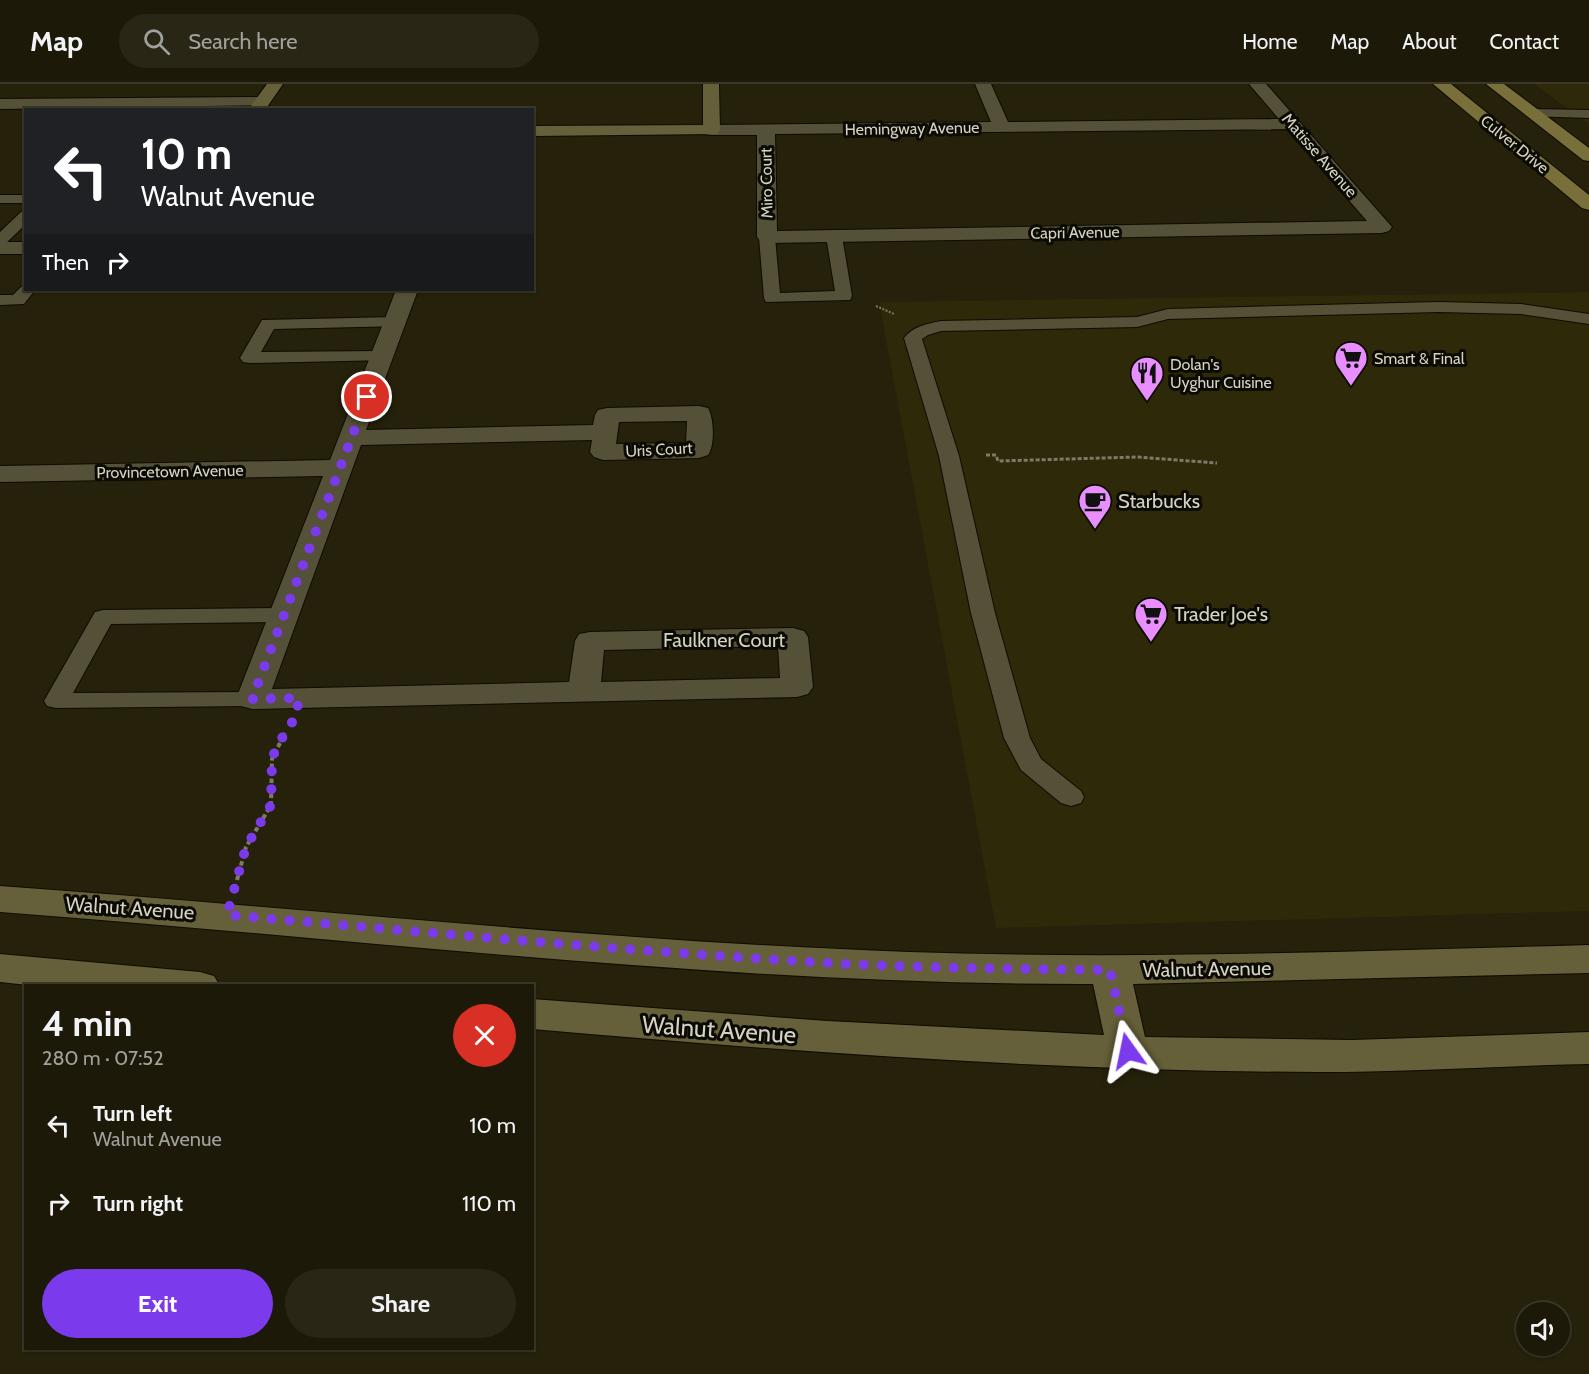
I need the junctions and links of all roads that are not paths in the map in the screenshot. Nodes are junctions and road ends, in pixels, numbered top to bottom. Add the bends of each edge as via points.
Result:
1 (275, 84) edge
2 (711, 84) edge
3 (983, 84) edge
4 (1257, 84) edge
5 (1441, 84) edge
6 (1458, 84) edge
7 (1494, 84) edge
8 (0, 104) edge
9 (259, 106) edge
10 (1532, 113) junction
11 (1589, 114) edge
12 (1292, 124) junction
13 (1002, 127) junction
14 (766, 129) junction
15 (711, 130) junction
16 (534, 131) edge
17 (1589, 156) edge
18 (0, 199) edge
19 (24, 199) edge
20 (1589, 204) edge
21 (24, 217) edge
22 (1382, 226) joint
23 (834, 236) junction
24 (767, 237) junction
25 (0, 241) edge
26 (0, 248) edge
27 (24, 248) edge
28 (26, 291) edge
29 (407, 291) edge
30 (0, 300) edge
31 (1589, 319) edge
32 (396, 322) junction
33 (383, 356) junction
34 (605, 432) dead end
35 (351, 438) junction
36 (340, 468) junction
37 (0, 474) edge
38 (284, 615) junction
39 (584, 692) junction
40 (252, 699) junction
41 (1071, 797) dead end
42 (0, 898) edge
43 (1589, 959) edge
44 (0, 968) edge
45 (1110, 970) junction
46 (178, 984) edge
47 (534, 1014) edge
48 (1589, 1048) edge
49 (1128, 1051) junction

1 - 9 main road
2 - 15 main road
3 - 13 street
4 - 12 street, Matisse Avenue
5 - 20 main road, Culver Drive
6 - 10 main road via 1491,106
7 - 10 main road, Culver Drive
8 - 9 street
10 - 11 lane
10 - 17 main road, Culver Drive
12 - 13 street, Hemingway Avenue
12 - 22 street, Matisse Avenue
13 - 14 street, Hemingway Avenue
14 - 15 street, Hemingway Avenue
14 - 24 street, Miro Court
15 - 16 main road, Hemingway Avenue
18 - 19 lane
21 - 25 lane
22 - 23 street, Capri Avenue
23 - 24 street, Capri Avenue
23 - 24 lane via 844,296 772,298
26 - 27 street
28 - 30 lane via 18,300
29 - 32 street
31 - 41 lane via 1521,309 1439,307 1168,314 1137,322 941,326 913,338 949,456 983,613 1017,738 1030,764
32 - 33 street
32 - 33 lane via 268,324 249,358
33 - 35 street
34 - 35 street, Uris Court
35 - 36 street
36 - 37 street, Provincetown Avenue
36 - 38 street
38 - 40 street
38 - 40 lane via 103,617 56,701
39 - 39 street, Faulkner Court via 797,687 793,637 590,641
39 - 40 street, Faulkner Court
42 - 45 main road, Walnut Avenue via 813,962
43 - 45 main road, Walnut Avenue
44 - 46 main road
45 - 49 main road
47 - 49 main road, Walnut Avenue via 831,1038
48 - 49 main road, Walnut Avenue via 1321,1056

